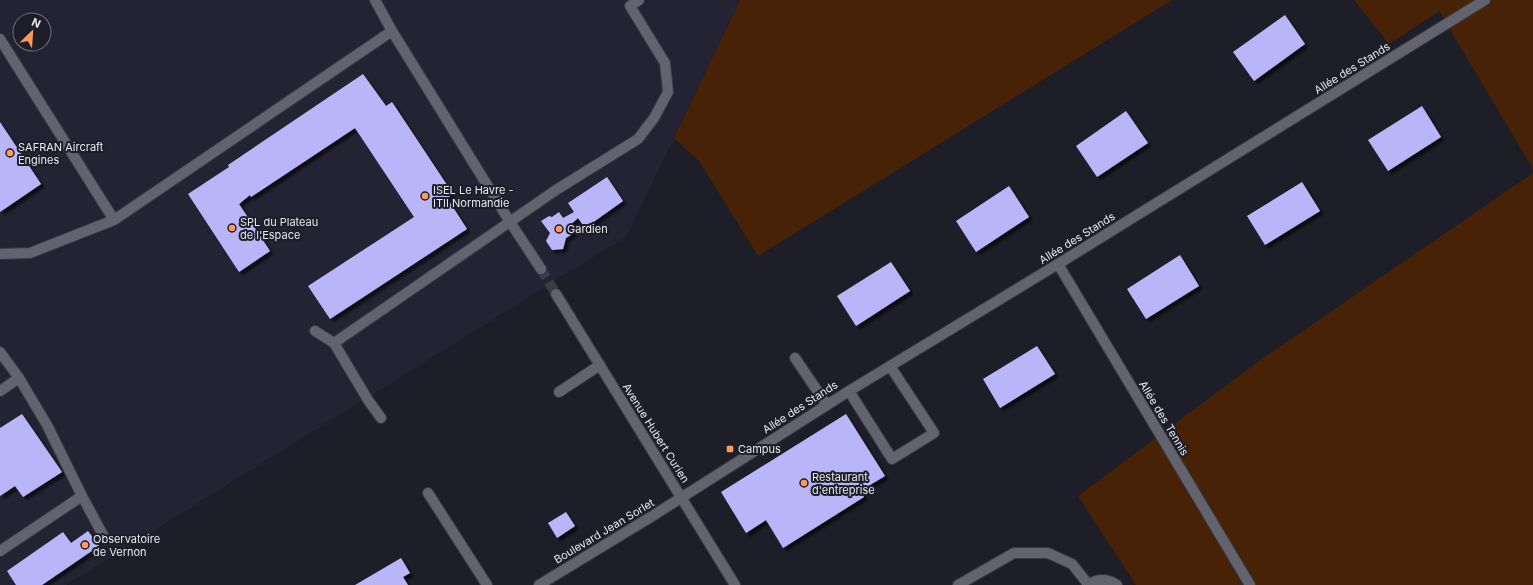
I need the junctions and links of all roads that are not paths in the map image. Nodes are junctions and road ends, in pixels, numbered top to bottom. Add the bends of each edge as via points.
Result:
1 (375, 0) edge
2 (639, 0) edge
3 (1485, 0) edge
4 (392, 31) junction
5 (0, 39) edge
6 (114, 220) junction
7 (510, 222) junction
8 (0, 254) edge
9 (1058, 264) junction
10 (541, 269) tunnel mouth
11 (556, 294) tunnel mouth
12 (315, 331) dead end
13 (334, 343) junction
14 (0, 352) edge
15 (795, 358) dead end
16 (600, 365) junction
17 (890, 366) junction
18 (18, 378) junction
19 (0, 391) edge
20 (849, 391) junction
21 (558, 392) dead end
22 (827, 405) junction
23 (382, 418) dead end
24 (428, 493) dead end
25 (82, 496) junction
26 (681, 497) junction
27 (104, 537) dead end
28 (0, 551) edge
29 (487, 585) edge
30 (539, 585) edge
31 (735, 585) edge
32 (958, 585) edge
33 (1088, 585) edge
34 (1116, 585) edge
35 (1250, 585) edge

1 - 4 street
2 - 7 street via 630,6 665,63 668,92 654,118 638,139
3 - 9 street, Allée des Stands
4 - 6 street
4 - 7 street
5 - 6 street
6 - 8 street via 30,253
7 - 10 street
7 - 13 street
9 - 17 street, Allée des Stands
9 - 35 street, Allée des Tennis
11 - 16 street, Avenue Hubert Curien
12 - 13 street
13 - 23 street via 368,400
14 - 18 street
15 - 22 street
16 - 21 street
16 - 26 street, Avenue Hubert Curien
17 - 20 street, Allée des Stands
17 - 20 street via 934,432 892,459
18 - 19 street
18 - 25 street via 47,425
20 - 22 street, Allée des Stands
22 - 26 street, Allée des Stands
24 - 29 street
25 - 27 street
25 - 28 street
26 - 30 street, Boulevard Jean Sorlet
26 - 31 street, Avenue Hubert Curien
32 - 33 street via 1014,553 1048,553 1072,564
33 - 34 street via 1096,580 1104,580

